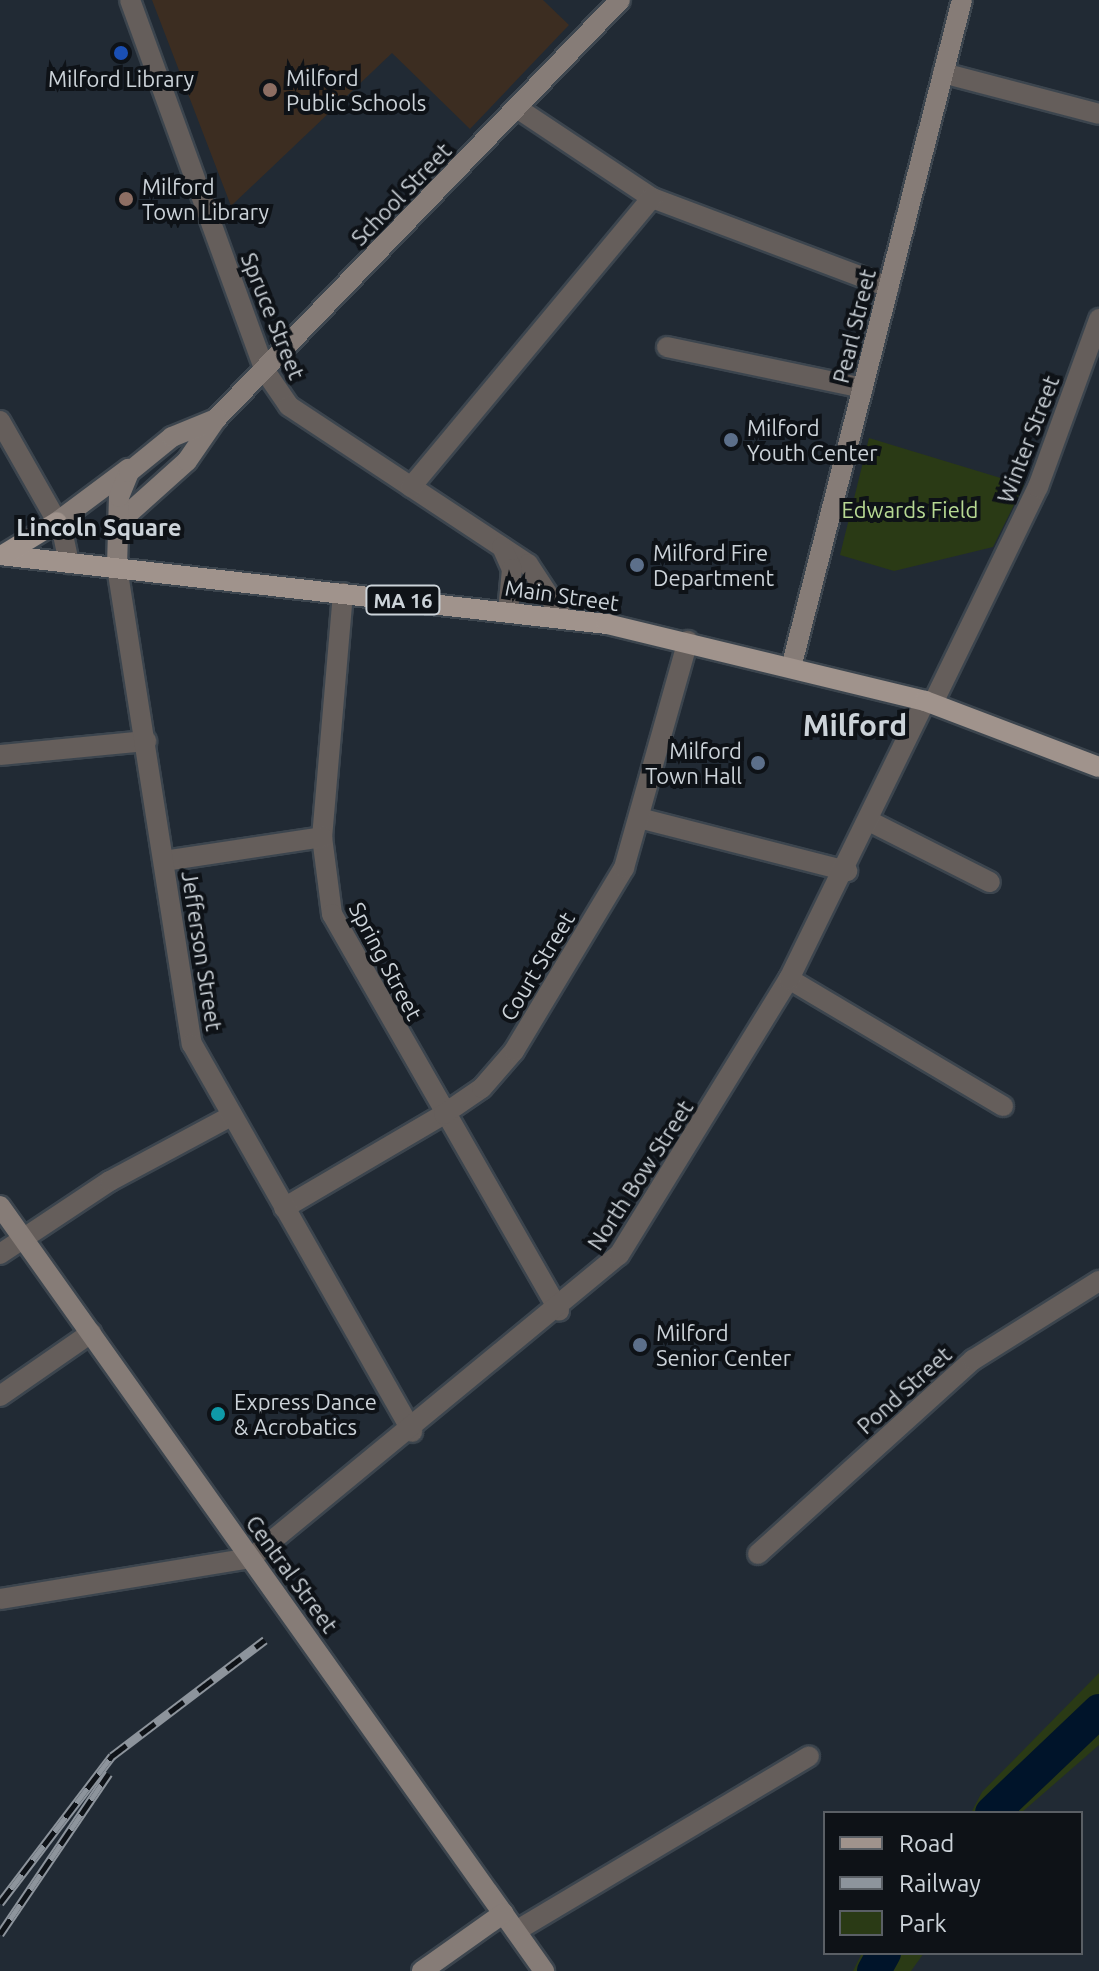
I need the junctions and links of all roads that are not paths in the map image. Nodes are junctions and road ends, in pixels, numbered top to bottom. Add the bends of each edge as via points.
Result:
1 (130, 0) edge
2 (620, 0) edge
3 (962, 0) edge
4 (943, 73) junction
5 (517, 108) junction
6 (1099, 114) edge
7 (652, 198) junction
8 (889, 287) junction
9 (1099, 319) edge
10 (667, 347) dead end
11 (265, 371) junction
12 (863, 388) junction
13 (216, 419) junction
14 (0, 421) edge
15 (141, 459) junction
16 (411, 487) junction
17 (57, 522) junction
18 (119, 522) junction
19 (502, 547) junction
20 (1, 555) edge
21 (69, 563) junction
22 (117, 567) junction
23 (343, 593) junction
24 (508, 612) junction
25 (563, 617) junction
26 (688, 641) junction
27 (792, 664) junction
28 (929, 702) junction
29 (146, 741) junction
30 (0, 755) edge
31 (1099, 767) edge
32 (639, 818) junction
33 (871, 822) junction
34 (322, 837) junction
35 (164, 861) junction
36 (847, 871) junction
37 (990, 882) dead end
38 (789, 979) junction
39 (1003, 1106) dead end
40 (444, 1114) junction
41 (231, 1116) junction
42 (0, 1206) edge
43 (284, 1208) junction
44 (23, 1238) junction
45 (0, 1254) edge
46 (1099, 1281) edge
47 (559, 1311) junction
48 (91, 1333) junction
49 (0, 1396) edge
50 (412, 1432) junction
51 (758, 1554) dead end
52 (251, 1558) junction
53 (0, 1599) edge
54 (809, 1756) dead end
55 (504, 1913) junction
56 (516, 1931) junction
57 (422, 1971) edge
58 (544, 1971) edge

1 - 11 street, Spruce Street
2 - 5 main road, School Street
3 - 4 main road, Pearl Street
4 - 6 street
4 - 8 main road, Pearl Street
5 - 7 street
5 - 11 main road, School Street
7 - 8 street
7 - 16 street
8 - 12 main road, Pearl Street
9 - 28 street, Winter Street via 1038,487
10 - 12 street
11 - 13 main road, School Street
11 - 16 street, Spruce Street via 289,406
12 - 27 main road, Pearl Street
13 - 15 main road, School Street
13 - 18 main road, School Street via 192,456
14 - 17 street
15 - 17 main road, School Street
15 - 18 main road via 121,486
16 - 19 street, Spruce Street
17 - 20 main road
17 - 21 street
18 - 22 main road
19 - 24 street via 512,569
19 - 25 street, Spruce Street via 537,573
20 - 21 main road, Main Street / MA 16
21 - 22 main road, Main Street / MA 16
22 - 23 main road, Main Street / MA 16
22 - 29 street, Jefferson Street
23 - 24 main road, Main Street / MA 16
23 - 34 street, Spring Street
24 - 25 main road, Main Street / MA 16
25 - 26 main road, Main Street / MA 16
26 - 27 main road, Main Street / MA 16
26 - 32 street, Court Street
27 - 28 main road, Main Street / MA 16
28 - 31 main road, Main Street / MA 16
28 - 33 street, North Bow Street
29 - 30 street
29 - 35 street, Jefferson Street
32 - 36 street
32 - 40 street, Court Street via 624,868 514,1051 482,1088
33 - 36 street, North Bow Street
33 - 37 street
34 - 35 street
34 - 40 street, Spring Street via 337,928
35 - 41 street, Jefferson Street via 190,1038
36 - 38 street, North Bow Street
38 - 39 street
38 - 47 street, North Bow Street via 619,1255
40 - 43 street, Court Street
40 - 47 street, Spring Street
41 - 43 street, Jefferson Street
41 - 44 street
42 - 44 main road, Central Street
43 - 50 street, Jefferson Street
44 - 45 street
44 - 48 main road, Central Street
46 - 51 street, Pond Street via 973,1360
47 - 50 street, North Bow Street
48 - 49 street
48 - 52 main road, Central Street
50 - 52 street, North Bow Street
52 - 53 street
52 - 55 main road, Central Street
54 - 56 street
55 - 56 main road, Central Street
55 - 57 main road
56 - 58 main road, Central Street

